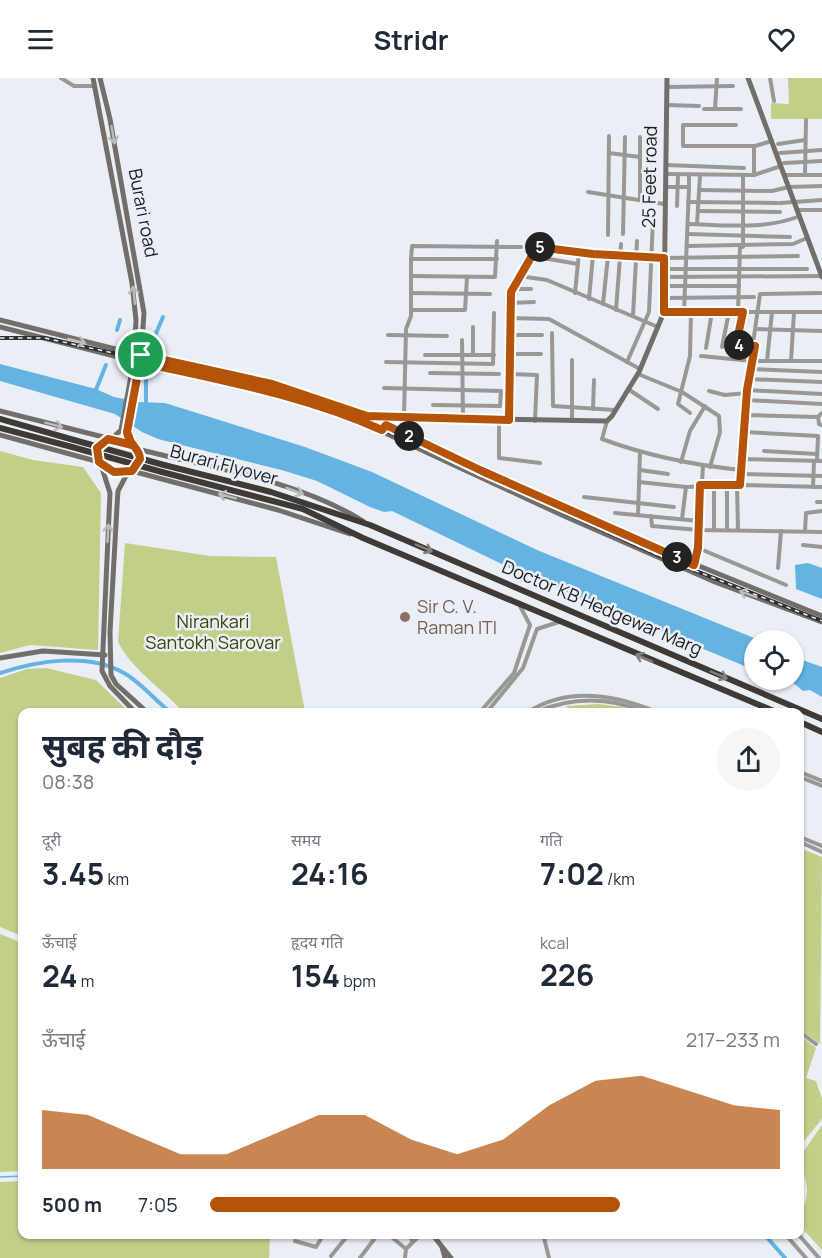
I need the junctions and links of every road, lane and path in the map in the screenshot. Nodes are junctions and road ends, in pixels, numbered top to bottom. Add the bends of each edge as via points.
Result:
1 (61, 78) edge
2 (93, 78) edge
3 (100, 78) edge
4 (667, 78) edge
5 (717, 78) edge
6 (748, 78) edge
7 (770, 78) edge
8 (95, 86) junction
9 (733, 86) dead end
10 (666, 87) junction
11 (716, 87) junction
12 (774, 101) dead end
13 (666, 105) junction
14 (715, 109) junction
15 (741, 109) dead end
16 (806, 120) dead end
17 (736, 125) dead end
18 (609, 136) dead end
19 (625, 137) dead end
20 (640, 137) dead end
21 (805, 140) junction
22 (775, 142) junction
23 (755, 145) junction
24 (805, 150) junction
25 (822, 150) edge
26 (609, 153) junction
27 (780, 153) dead end
28 (624, 155) junction
29 (640, 157) junction
30 (805, 161) junction
31 (822, 161) edge
32 (783, 164) junction
33 (666, 165) junction
34 (744, 168) dead end
35 (666, 174) junction
36 (678, 175) junction
37 (689, 175) junction
38 (784, 175) junction
39 (805, 175) junction
40 (822, 175) edge
41 (700, 176) junction
42 (743, 176) junction
43 (754, 176) junction
44 (822, 186) edge
45 (665, 187) junction
46 (678, 187) junction
47 (689, 187) junction
48 (789, 187) junction
49 (699, 190) junction
50 (743, 190) junction
51 (588, 192) dead end
52 (608, 195) junction
53 (624, 197) junction
54 (640, 200) junction
55 (794, 200) junction
56 (822, 200) edge
57 (688, 202) junction
58 (698, 203) junction
59 (743, 203) junction
60 (664, 204) junction
61 (677, 206) dead end
62 (822, 210) edge
63 (698, 211) junction
64 (743, 212) junction
65 (780, 212) dead end
66 (798, 213) junction
67 (653, 219) dead end
68 (688, 224) junction
69 (698, 224) junction
70 (743, 225) junction
71 (623, 234) dead end
72 (688, 234) junction
73 (608, 235) dead end
74 (743, 236) junction
75 (790, 237) dead end
76 (807, 238) junction
77 (637, 241) dead end
78 (497, 244) junction
79 (621, 244) dead end
80 (688, 246) junction
81 (521, 247) dead end
82 (742, 247) junction
83 (579, 253) junction
84 (593, 254) junction
85 (531, 255) junction
86 (621, 255) junction
87 (608, 256) junction
88 (636, 256) junction
89 (798, 256) dead end
90 (651, 257) junction
91 (687, 257) junction
92 (740, 257) junction
93 (664, 258) junction
94 (411, 259) junction
95 (497, 259) junction
96 (578, 264) junction
97 (664, 269) junction
98 (687, 269) junction
99 (740, 269) junction
100 (807, 269) dead end
101 (821, 273) edge
102 (411, 276) junction
103 (519, 276) junction
104 (467, 277) junction
105 (664, 277) junction
106 (687, 278) junction
107 (740, 278) junction
108 (664, 286) junction
109 (740, 286) junction
110 (686, 287) junction
111 (512, 289) junction
112 (531, 289) dead end
113 (821, 292) edge
114 (411, 293) junction
115 (574, 293) junction
116 (466, 294) junction
117 (490, 294) dead end
118 (739, 297) junction
119 (754, 297) dead end
120 (664, 298) junction
121 (685, 298) junction
122 (589, 299) junction
123 (534, 302) dead end
124 (510, 303) junction
125 (603, 304) junction
126 (411, 310) junction
127 (616, 310) junction
128 (664, 312) junction
129 (684, 312) junction
130 (691, 312) junction
131 (712, 312) junction
132 (729, 312) junction
133 (741, 312) junction
134 (759, 312) junction
135 (772, 312) junction
136 (794, 312) junction
137 (822, 312) edge
138 (494, 313) dead end
139 (633, 316) junction
140 (509, 318) junction
141 (0, 320) edge
142 (645, 321) junction
143 (0, 327) edge
144 (473, 327) dead end
145 (658, 327) junction
146 (757, 329) junction
147 (770, 329) junction
148 (793, 331) junction
149 (822, 331) edge
150 (552, 333) dead end
151 (388, 335) dead end
152 (406, 335) junction
153 (510, 335) junction
154 (542, 335) dead end
155 (447, 336) dead end
156 (462, 340) dead end
157 (755, 346) junction
158 (722, 347) dead end
159 (706, 348) dead end
160 (138, 354) junction
161 (462, 354) junction
162 (473, 354) junction
163 (510, 354) junction
164 (541, 354) dead end
165 (425, 355) dead end
166 (494, 355) junction
167 (701, 356) dead end
168 (572, 360) dead end
169 (752, 361) junction
170 (822, 361) edge
171 (137, 362) junction
172 (386, 362) dead end
173 (406, 362) junction
174 (627, 362) junction
175 (767, 362) junction
176 (791, 362) junction
177 (462, 364) junction
178 (750, 369) junction
179 (639, 372) junction
180 (822, 372) edge
181 (430, 373) dead end
182 (462, 373) junction
183 (499, 374) dead end
184 (509, 374) junction
185 (748, 379) junction
186 (594, 380) dead end
187 (822, 382) edge
188 (384, 388) dead end
189 (404, 388) junction
190 (462, 389) junction
191 (628, 389) junction
192 (709, 391) dead end
193 (682, 392) junction
194 (747, 392) junction
195 (822, 394) edge
196 (747, 400) junction
197 (822, 404) edge
198 (433, 405) dead end
199 (462, 406) junction
200 (705, 406) junction
201 (573, 408) junction
202 (593, 409) junction
203 (658, 409) dead end
204 (615, 410) junction
205 (0, 411) edge
206 (690, 413) dead end
207 (822, 413) edge
208 (745, 415) junction
209 (367, 416) junction
210 (394, 417) junction
211 (818, 417) junction
212 (404, 418) junction
213 (0, 419) edge
214 (463, 419) junction
215 (500, 420) junction
216 (509, 420) junction
217 (535, 421) junction
218 (607, 421) junction
219 (572, 422) junction
220 (386, 425) junction
221 (822, 425) edge
222 (0, 428) edge
223 (382, 430) junction
224 (124, 431) junction
225 (82, 432) junction
226 (744, 432) junction
227 (0, 435) edge
228 (820, 436) edge
229 (110, 439) junction
230 (135, 447) junction
231 (764, 451) dead end
232 (819, 452) edge
233 (640, 453) junction
234 (76, 456) junction
235 (741, 459) junction
236 (818, 461) edge
237 (681, 462) junction
238 (540, 463) dead end
239 (100, 464) junction
240 (703, 466) junction
241 (710, 466) junction
242 (640, 470) junction
243 (130, 472) junction
244 (741, 472) junction
245 (668, 474) dead end
246 (813, 476) junction
247 (822, 476) edge
248 (639, 482) junction
249 (700, 485) junction
250 (714, 485) junction
251 (727, 485) junction
252 (739, 485) junction
253 (813, 487) junction
254 (822, 487) edge
255 (686, 488) junction
256 (584, 497) dead end
257 (638, 503) junction
258 (674, 507) dead end
259 (822, 511) edge
260 (615, 513) dead end
261 (638, 515) junction
262 (329, 516) junction
263 (651, 516) junction
264 (682, 519) junction
265 (699, 521) junction
266 (370, 525) junction
267 (699, 530) junction
268 (714, 530) junction
269 (727, 530) junction
270 (738, 530) junction
271 (781, 531) junction
272 (805, 531) junction
273 (822, 532) edge
274 (363, 538) junction
275 (803, 545) dead end
276 (822, 547) edge
277 (698, 548) junction
278 (694, 565) junction
279 (778, 568) dead end
280 (786, 585) dead end
281 (519, 604) junction
282 (108, 606) junction
283 (822, 616) edge
284 (559, 622) junction
285 (822, 622) edge
286 (530, 629) junction
287 (535, 631) junction
288 (103, 656) junction
289 (111, 657) junction
290 (0, 658) edge
291 (131, 708) edge
292 (143, 708) edge
293 (483, 708) edge
294 (490, 708) edge
295 (538, 708) edge
296 (548, 708) edge
297 (635, 708) edge
298 (646, 708) edge
299 (766, 708) edge
300 (796, 708) edge
301 (804, 711) edge
302 (822, 719) edge
303 (804, 724) edge
304 (822, 732) edge
305 (804, 774) edge
306 (804, 779) edge
307 (822, 781) edge
308 (822, 786) edge
309 (804, 839) edge
310 (804, 844) edge
311 (822, 846) edge
312 (822, 852) edge
313 (804, 1035) edge
314 (816, 1044) dead end
315 (321, 1239) edge
316 (345, 1239) edge
317 (372, 1239) edge
318 (394, 1239) edge
319 (411, 1239) edge
320 (416, 1239) edge
321 (436, 1239) edge
322 (544, 1239) edge
323 (789, 1239) edge
324 (802, 1239) edge
325 (295, 1241) dead end
326 (413, 1242) junction
327 (442, 1247) junction
328 (406, 1249) junction
329 (331, 1256) dead end
330 (360, 1258) edge
331 (405, 1258) edge
332 (445, 1258) edge
333 (451, 1258) edge
334 (549, 1258) edge
335 (806, 1258) edge
336 (819, 1258) edge

1 - 8 street via 74,86
2 - 8 main road, Burari road
3 -> 160 main road, Burari road via 142,291 144,327
4 - 10 main road, 25 Feet road
5 - 11 street
6 - 22 main road
7 - 12 street
160 -> 8 main road, Burari road via 132,283
9 - 11 street
10 - 11 street
10 - 13 main road, 25 Feet road
11 - 14 street
13 - 14 street
13 - 33 main road, 25 Feet road
14 - 15 street
16 - 21 street
17 - 23 street via 683,124 683,146
18 - 26 street
19 - 28 street
20 - 29 street
21 - 22 street
21 - 24 street
22 - 23 street
22 - 32 main road
23 - 43 street
24 - 25 street
24 - 27 street
24 - 30 street
26 - 28 street
26 - 52 street
28 - 29 street
28 - 53 street
29 - 54 street
30 - 31 street
30 - 32 street
30 - 39 street
32 - 38 main road
32 - 43 street
33 - 34 street
33 - 35 main road, 25 Feet road
35 - 36 street
35 - 45 main road, 25 Feet road
36 - 37 street
36 - 46 street
37 - 41 street
37 - 47 street
38 - 39 street
38 - 48 main road
39 - 40 street
41 - 42 street
41 - 49 street
42 - 43 street
42 - 50 street
44 - 48 street
45 - 46 street
45 - 60 main road, 25 Feet road
46 - 47 street
46 - 61 street
47 - 57 street
48 - 50 street
48 - 55 main road
49 - 50 street
49 - 58 street
50 - 59 street
51 - 52 street
52 - 53 street
52 - 73 street
53 - 54 street
53 - 71 street
54 - 60 street
55 - 56 street
55 - 59 street
55 - 66 main road
57 - 58 street
57 - 68 street
58 - 59 street
58 - 63 street
59 - 64 street
60 - 93 main road, 25 Feet road
62 - 66 street
63 - 64 street
63 - 69 street
64 - 65 street
64 - 70 street
66 - 70 street via 785,222
66 - 76 main road
67 - 90 street
68 - 69 street
68 - 72 street
69 - 70 street
70 - 74 street
72 - 74 street
72 - 80 street
74 - 75 street
74 - 82 street
76 - 82 street via 794,244
76 - 101 main road
77 - 88 street
78 - 81 street
78 - 94 street via 414,245
78 - 95 street
79 - 86 street
80 - 82 street
80 - 91 street
82 - 92 street
83 - 84 street
83 - 85 street via 537,247
83 - 96 street
84 - 87 street
84 - 122 street
85 - 96 street
85 - 103 street
86 - 87 street
86 - 88 street
86 - 127 street
87 - 125 street
88 - 90 street
88 - 139 street
89 - 92 street
90 - 93 street
90 - 142 street
91 - 92 street
91 - 93 street
91 - 98 street
92 - 99 street
93 - 97 main road, 25 Feet road
94 - 95 street
94 - 102 street
95 - 104 street via 495,277
96 - 115 street
97 - 98 street
97 - 105 main road, 25 Feet road
98 - 99 street
98 - 106 street
99 - 100 street
99 - 107 street
101 - 107 street
102 - 104 street
102 - 114 street
103 - 111 street
103 - 115 street via 548,280
104 - 116 street
105 - 106 street
105 - 108 main road, 25 Feet road
106 - 107 street
106 - 110 street
107 - 109 street
108 - 110 street
108 - 120 main road, 25 Feet road
109 - 110 street
109 - 118 street
110 - 121 street
111 - 112 street
111 - 124 street
113 - 134 street via 761,293
114 - 116 street
114 - 126 street
115 - 122 street
116 - 117 street
116 - 126 street via 464,310
118 - 119 street
118 - 121 street
118 - 133 street
120 - 121 street
120 - 128 main road, 25 Feet road
121 - 129 street
122 - 125 street
123 - 124 street
124 - 140 street
125 - 127 street
126 - 152 street
127 - 139 street
128 - 129 street
128 - 145 main road
129 - 130 street
130 - 131 street
130 - 193 street via 690,356
131 - 132 street
131 - 159 street
132 - 133 street
132 - 158 street
133 - 134 street
133 - 157 street via 736,345
134 - 135 street
134 - 146 street
135 - 136 street
135 - 147 street
136 - 137 street
136 - 148 street
138 - 166 street
139 - 142 street
140 - 153 street
140 - 174 street via 549,319
141 -> 160 main road
142 - 145 street
142 - 174 street
143 - 171 main road
144 - 162 street
145 - 179 main road
146 - 147 street
146 - 157 street
147 - 148 street
147 - 175 street
148 - 149 street
148 - 176 street
150 - 201 street via 552,406
151 - 152 street
152 - 155 street
152 - 173 street
153 - 154 street
153 - 163 street
156 - 161 street
157 - 169 street
160 - 171 main road
160 - 209 main road via 272,384
161 - 162 street
161 - 165 street
161 - 177 street
162 - 166 street
163 - 164 street
163 - 184 street
166 - 177 street via 492,365
167 - 169 street
168 - 201 street
169 - 175 street
169 - 178 street
170 - 176 street
171 - 223 main road via 296,397
171 - 224 main road
172 - 173 street
173 - 177 street
173 - 189 street
174 - 179 street
175 - 176 street
177 - 182 street
178 - 180 street
178 - 185 street
179 - 191 main road
179 - 193 street
181 - 182 street
182 - 183 street
182 - 190 street
184 - 216 street
184 - 217 street via 537,375
185 - 187 street
185 - 194 street
186 - 202 street
188 - 189 street
189 - 190 street
189 - 212 street
190 - 199 street
190 - 199 street via 499,389 501,398 500,406
191 - 203 street
191 - 204 main road
192 - 194 street via 725,395
193 - 200 street
193 - 206 street via 678,405
194 - 195 street
194 - 196 street
196 - 197 street
196 - 208 street
198 - 199 street
199 - 214 street
200 - 237 street via 690,431
200 - 241 street via 720,419
201 - 202 street
201 - 219 street
202 - 204 street
204 - 218 main road
205 -> 225 main road
207 - 211 street
208 - 211 street
208 - 226 street
209 - 210 main road
209 - 220 main road
210 - 212 main road
210 - 220 main road
211 - 221 street
212 - 214 main road
213 - 262 highway, Burari Flyover, bridge via 271,492
214 - 215 main road
215 - 216 main road
215 - 238 street via 500,458
216 - 217 main road
217 - 219 main road
218 - 219 main road
218 - 233 street via 602,439
220 - 223 main road
220 - 278 main road
222 - 262 highway, Burari Flyover, bridge
285 -> 223 main road via 715,582 607,535
224 - 229 main road
224 - 230 main road
225 - 229 main road
225 - 234 main road
226 - 228 street
226 - 235 street
227 - 234 main road
228 - 232 street
229 - 230 main road
229 - 239 main road via 97,448
230 - 243 main road via 140,459
230 -> 266 main road via 285,487 349,512
231 - 232 street
232 - 236 street
233 - 237 street
233 - 242 street
234 - 239 main road
235 - 236 street
235 - 244 street
236 - 246 street
237 - 240 street
239 - 243 main road via 114,472
282 -> 239 main road via 110,493
240 - 241 street
240 - 249 street
241 - 244 street
242 - 245 street
242 - 248 street
274 -> 243 main road via 278,510
243 - 282 main road via 118,491
244 - 246 street
244 - 252 street
246 - 247 street
246 - 253 street
248 - 255 street
248 - 257 street
249 - 250 street
249 - 255 street
249 - 265 street
250 - 251 street
250 - 268 street
251 - 252 street
251 - 269 street
252 - 253 street
252 - 270 street
253 - 254 street
255 - 264 street
256 - 257 street
257 - 258 street
257 - 261 street
259 - 272 street via 806,513
260 - 261 street
261 - 263 street
262 - 266 highway, Burari Flyover
262 - 274 highway, Burari Flyover
263 - 264 street
263 - 267 street via 652,526
264 - 265 street
265 - 267 street
266 -> 300 highway, Doctor KB Hedgewar Marg
267 - 268 street
267 - 277 street
268 - 269 street
269 - 270 street
270 - 271 street
271 - 272 street
271 - 279 street
272 - 273 street
274 - 281 highway, Doctor KB Hedgewar Marg
275 - 276 street
277 - 278 street
277 - 280 street
278 - 283 main road
281 - 284 highway, Doctor KB Hedgewar Marg
281 - 286 street via 530,620
282 - 288 main road
282 - 289 main road
284 - 287 street
299 -> 284 highway, Doctor KB Hedgewar Marg
286 - 287 street
286 - 293 street via 514,673
287 - 294 street via 518,676
288 - 289 main road
288 - 290 main road via 43,651
288 - 291 main road via 102,671 110,686
289 - 292 main road via 111,675 116,684
295 - 298 street via 561,699 591,695 620,698
296 - 297 street via 591,699
301 -> 302 highway, Doctor KB Hedgewar Marg
303 - 304 highway
305 - 307 street
306 - 308 street
309 - 311 street
310 - 312 street
313 - 314 street
315 - 325 street via 316,1247
316 - 329 street
317 - 330 street
318 - 328 street
319 - 326 street
320 - 326 street
321 - 327 main road
322 - 334 street
323 - 335 street
324 - 336 street
326 - 328 street
327 - 332 main road
327 - 333 main road
328 - 331 street

